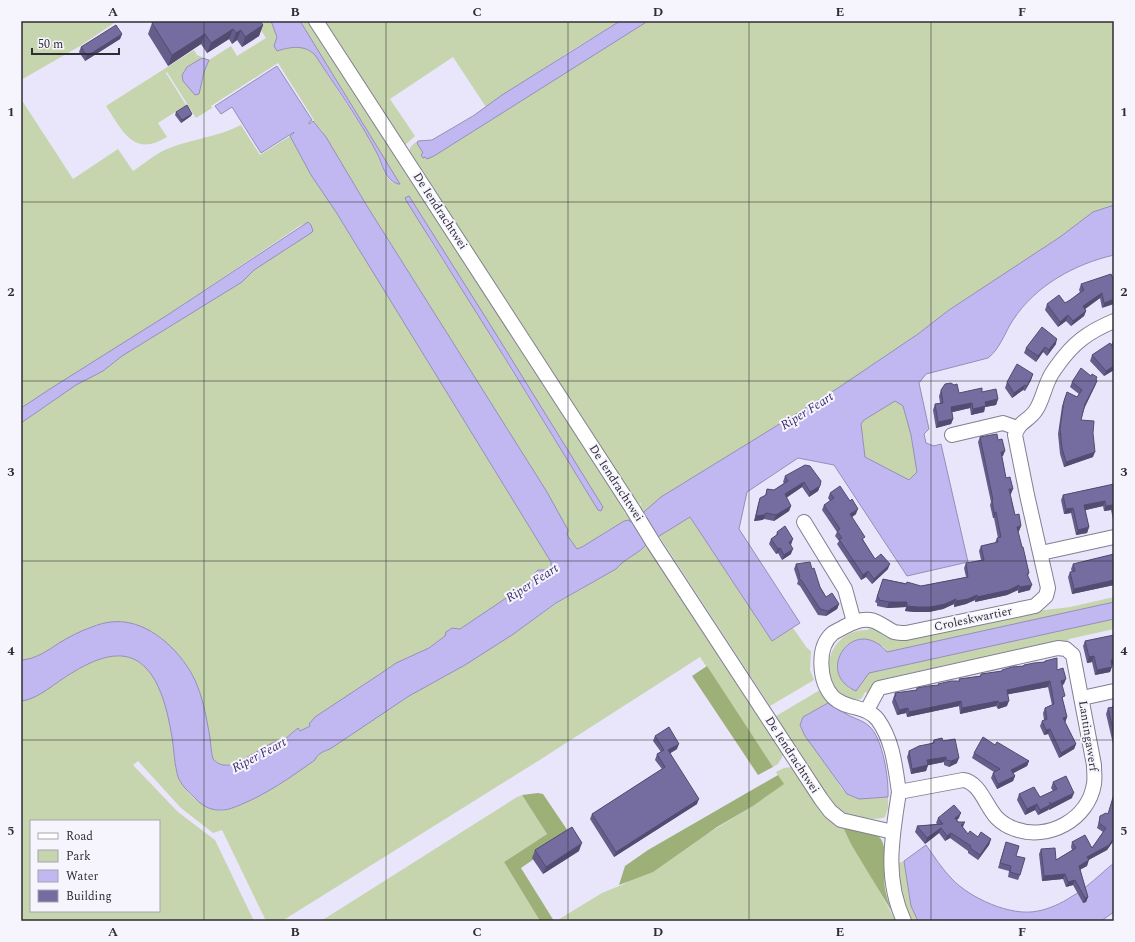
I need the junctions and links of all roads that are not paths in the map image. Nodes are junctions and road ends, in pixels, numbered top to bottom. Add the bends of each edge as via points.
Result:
1 (316, 21) edge
2 (1114, 321) edge
3 (1017, 428) junction
4 (952, 435) dead end
5 (804, 522) dead end
6 (1114, 536) edge
7 (1040, 552) junction
8 (854, 622) junction
9 (1114, 691) edge
10 (1082, 698) junction
11 (866, 710) junction
12 (899, 792) junction
13 (893, 832) junction
14 (904, 921) edge

1 - 13 street, De Iendrachtwei via 830,811 841,820
2 - 3 street via 1096,329 1068,351 1049,377 1038,408 1032,417
3 - 4 street via 1003,424
3 - 7 street, Croleskwartier via 1017,447
5 - 8 street via 845,589
6 - 7 street
7 - 8 street, Croleskwartier via 1048,588 1046,596 1035,606 906,633 896,632 870,620
8 - 11 street, Croleskwartier via 832,634 823,648 821,665 824,683 833,696 844,705
9 - 10 street
10 - 11 street, Lantingawerf via 1073,655 1066,649 1058,648 879,688
10 - 12 street, Lantingawerf via 1094,765 1094,783 1089,799 1080,813 1050,832 1029,833 1013,828 997,818 969,780
11 - 12 street via 876,718 887,734
12 - 13 street
13 - 14 street via 891,875 894,894

